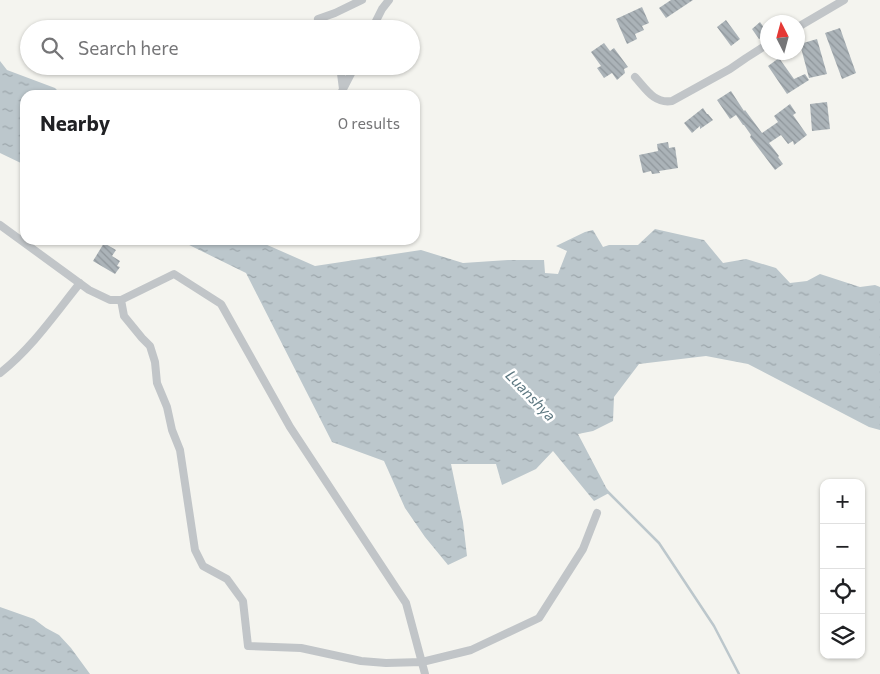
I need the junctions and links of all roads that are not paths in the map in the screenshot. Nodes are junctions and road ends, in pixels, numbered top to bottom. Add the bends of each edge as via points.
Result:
1 (362, 0) edge
2 (389, 0) edge
3 (844, 0) edge
4 (319, 20) edge
5 (376, 20) edge
6 (805, 23) edge
7 (760, 49) edge
8 (341, 75) edge
9 (350, 75) edge
10 (635, 77) dead end
11 (342, 90) edge
12 (343, 90) edge
13 (0, 226) edge
14 (20, 240) edge
15 (27, 245) edge
16 (80, 283) junction
17 (121, 300) junction
18 (0, 373) edge
19 (597, 513) dead end
20 (422, 662) junction
21 (425, 674) edge

1 - 4 street
2 - 5 street
3 - 6 street
7 - 10 street via 672,101 658,100
8 - 11 street
9 - 12 street
13 - 14 street
15 - 16 street
16 - 17 street via 110,300
16 - 18 street via 34,340
17 - 20 street via 174,274 221,304 290,427 406,603
17 - 20 street via 124,316 150,346 155,362 157,383 180,450 195,550 203,566 227,579 243,601 248,646 301,648 354,660 386,663
19 - 20 street via 583,549 539,618 471,650
20 - 21 street

